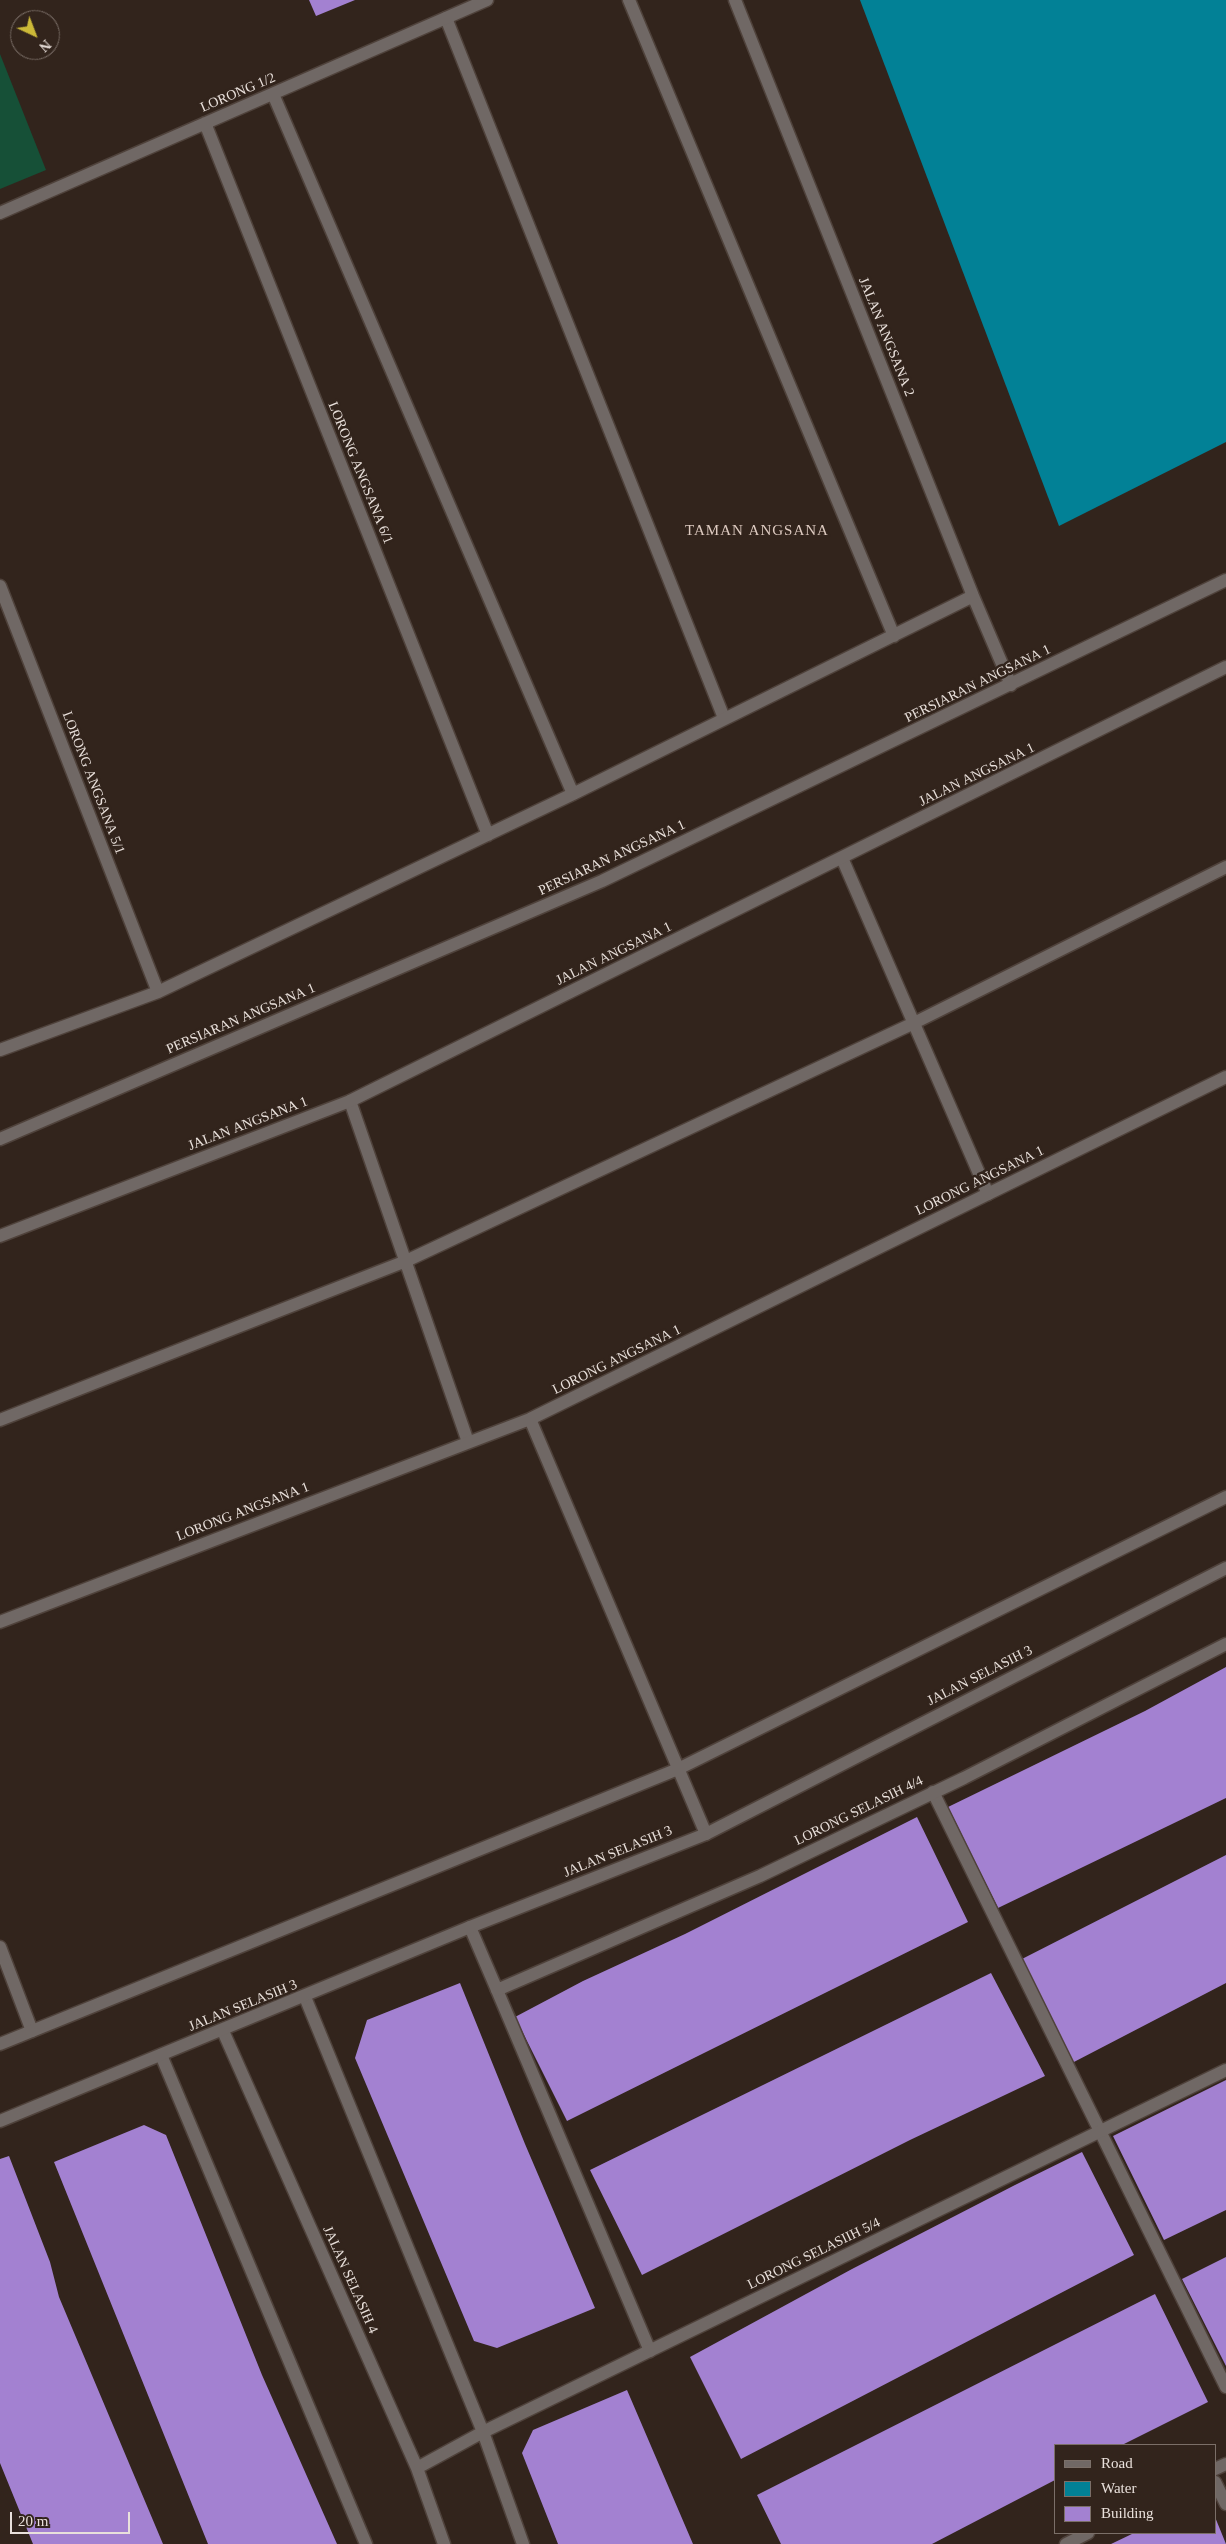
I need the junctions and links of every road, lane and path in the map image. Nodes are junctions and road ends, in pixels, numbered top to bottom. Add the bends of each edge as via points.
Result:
1 (487, 0) edge
2 (629, 0) edge
3 (735, 0) edge
4 (446, 18) junction
5 (273, 94) junction
6 (205, 123) junction
7 (0, 213) edge
8 (1226, 580) edge
9 (0, 586) edge
10 (973, 596) junction
11 (894, 636) junction
12 (1226, 668) edge
13 (1011, 685) junction
14 (724, 718) junction
15 (573, 794) junction
16 (488, 835) junction
17 (842, 858) junction
18 (1226, 867) edge
19 (158, 992) junction
20 (914, 1023) junction
21 (0, 1050) edge
22 (1226, 1077) edge
23 (350, 1101) junction
24 (0, 1139) edge
25 (988, 1194) junction
26 (0, 1236) edge
27 (406, 1261) junction
28 (0, 1420) edge
29 (530, 1420) junction
30 (468, 1442) junction
31 (1226, 1497) edge
32 (1226, 1568) edge
33 (0, 1622) edge
34 (1226, 1644) edge
35 (678, 1769) junction
36 (932, 1792) junction
37 (706, 1834) junction
38 (470, 1927) junction
39 (0, 1947) edge
40 (497, 1990) junction
41 (305, 1997) junction
42 (32, 2031) junction
43 (223, 2031) junction
44 (0, 2044) edge
45 (161, 2055) junction
46 (1226, 2070) edge
47 (0, 2120) edge
48 (1100, 2130) junction
49 (650, 2351) junction
50 (1226, 2386) edge
51 (483, 2432) junction
52 (418, 2468) junction
53 (1216, 2484) edge
54 (1226, 2504) edge
55 (1086, 2534) edge
56 (366, 2544) edge
57 (444, 2544) edge
58 (523, 2544) edge
59 (1066, 2544) edge

1 - 4 street, LORONG 1/2
2 - 11 street
3 - 10 street, JALAN ANGSANA 2
4 - 5 street, LORONG 1/2
4 - 14 street
5 - 6 street, LORONG 1/2
5 - 15 street
6 - 7 street, LORONG 1/2
6 - 16 street, LORONG ANGSANA 6/1
8 - 13 street, PERSIARAN ANGSANA 1
9 - 19 street, LORONG ANGSANA 5/1
10 - 11 street
10 - 13 street, JALAN ANGSANA 2
11 - 14 street
12 - 17 street, JALAN ANGSANA 1
13 - 24 street, PERSIARAN ANGSANA 1 via 602,881
14 - 15 street
15 - 16 street
16 - 19 street
17 - 20 street
17 - 23 street, JALAN ANGSANA 1
18 - 20 street
19 - 21 street
20 - 25 street
20 - 27 street
22 - 25 street, LORONG ANGSANA 1
23 - 26 street, JALAN ANGSANA 1
23 - 27 street
25 - 29 street, LORONG ANGSANA 1
27 - 28 street
27 - 30 street
29 - 30 street, LORONG ANGSANA 1
29 - 35 street
30 - 33 street, LORONG ANGSANA 1
31 - 35 street
32 - 37 street, JALAN SELASIH 3
34 - 36 street, LORONG SELASIH 4/4
35 - 37 street
35 - 42 street
36 - 40 street, LORONG SELASIH 4/4 via 760,1876
36 - 48 street
37 - 38 street, JALAN SELASIH 3
38 - 40 street
38 - 41 street, JALAN SELASIH 3
39 - 42 street
40 - 49 street
41 - 43 street, JALAN SELASIH 3
41 - 51 street
42 - 44 street
43 - 45 street, JALAN SELASIH 3
43 - 52 street, JALAN SELASIH 4
45 - 47 street, JALAN SELASIH 3
45 - 56 street
46 - 48 street, LORONG SELASIIH 5/4
48 - 49 street, LORONG SELASIIH 5/4
48 - 50 street
49 - 51 street, LORONG SELASIIH 5/4
51 - 52 street, LORONG SELASIIH 5/4
51 - 58 street
52 - 57 street, JALAN SELASIH 4
53 - 54 street
55 - 59 street

